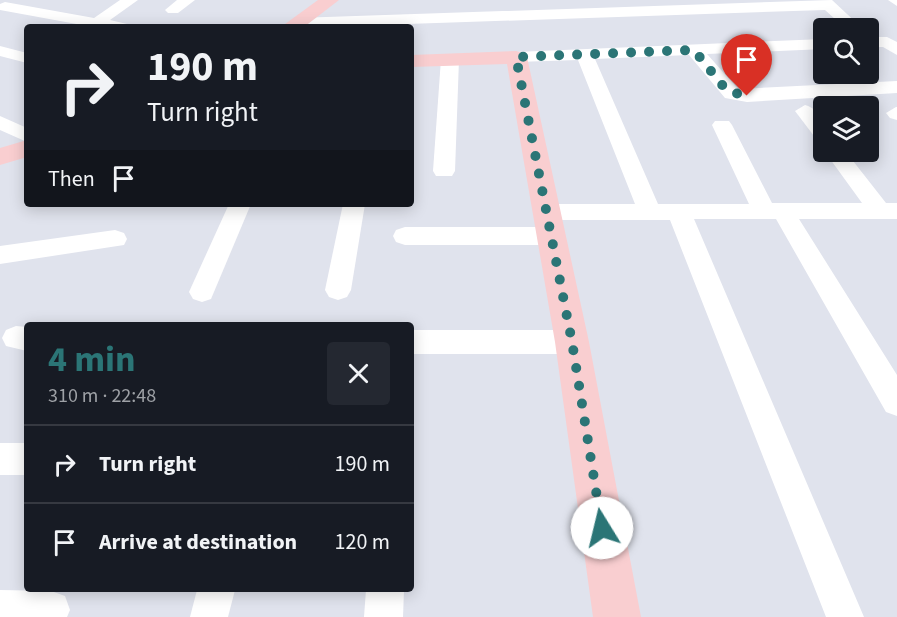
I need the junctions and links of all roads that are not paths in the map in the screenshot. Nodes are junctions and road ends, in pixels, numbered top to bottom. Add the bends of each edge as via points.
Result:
1 (130, 0) edge
2 (187, 0) edge
3 (327, 0) edge
4 (825, 2) edge
5 (5, 7) dead end
6 (533, 7) edge
7 (173, 10) dead end
8 (843, 18) edge
9 (96, 23) junction
10 (102, 24) edge
11 (295, 24) edge
12 (307, 24) edge
13 (879, 42) edge
14 (813, 45) edge
15 (694, 50) junction
16 (897, 50) edge
17 (0, 51) edge
18 (584, 54) junction
19 (24, 57) edge
20 (516, 57) junction
21 (450, 59) junction
22 (414, 61) edge
23 (897, 87) edge
24 (805, 111) dead end
25 (813, 121) edge
26 (0, 122) edge
27 (722, 125) dead end
28 (24, 134) edge
29 (24, 149) edge
30 (0, 157) edge
31 (844, 162) edge
32 (444, 171) dead end
33 (647, 206) dead end
34 (239, 207) edge
35 (353, 207) edge
36 (888, 211) edge
37 (679, 212) junction
38 (774, 212) junction
39 (549, 224) junction
40 (405, 236) dead end
41 (115, 239) dead end
42 (0, 255) edge
43 (338, 290) dead end
44 (202, 292) dead end
45 (414, 342) edge
46 (572, 342) junction
47 (897, 402) edge
48 (0, 459) edge
49 (24, 459) edge
50 (215, 592) edge
51 (385, 592) edge
52 (52, 606) edge
53 (0, 609) edge
54 (209, 617) edge
55 (383, 617) edge
56 (617, 617) edge
57 (846, 617) edge

1 - 9 street
2 - 7 street
3 - 11 street
4 - 6 street
4 - 8 street
5 - 9 street
6 - 12 street
9 - 10 street
13 - 16 street via 887,42
14 - 15 street
15 - 18 street
15 - 23 street via 732,94
17 - 19 street
18 - 20 street
18 - 33 street
20 - 21 street
20 - 39 street
21 - 22 street
21 - 32 street
24 - 25 street
26 - 28 street
27 - 38 street
29 - 30 street
31 - 36 street
34 - 44 street
35 - 43 street
36 - 38 street
37 - 38 street
37 - 39 street
37 - 57 street
38 - 47 street
39 - 40 street
39 - 46 street
41 - 42 street
45 - 46 street
46 - 56 street
48 - 49 street
50 - 54 street
51 - 55 street
52 - 53 street

